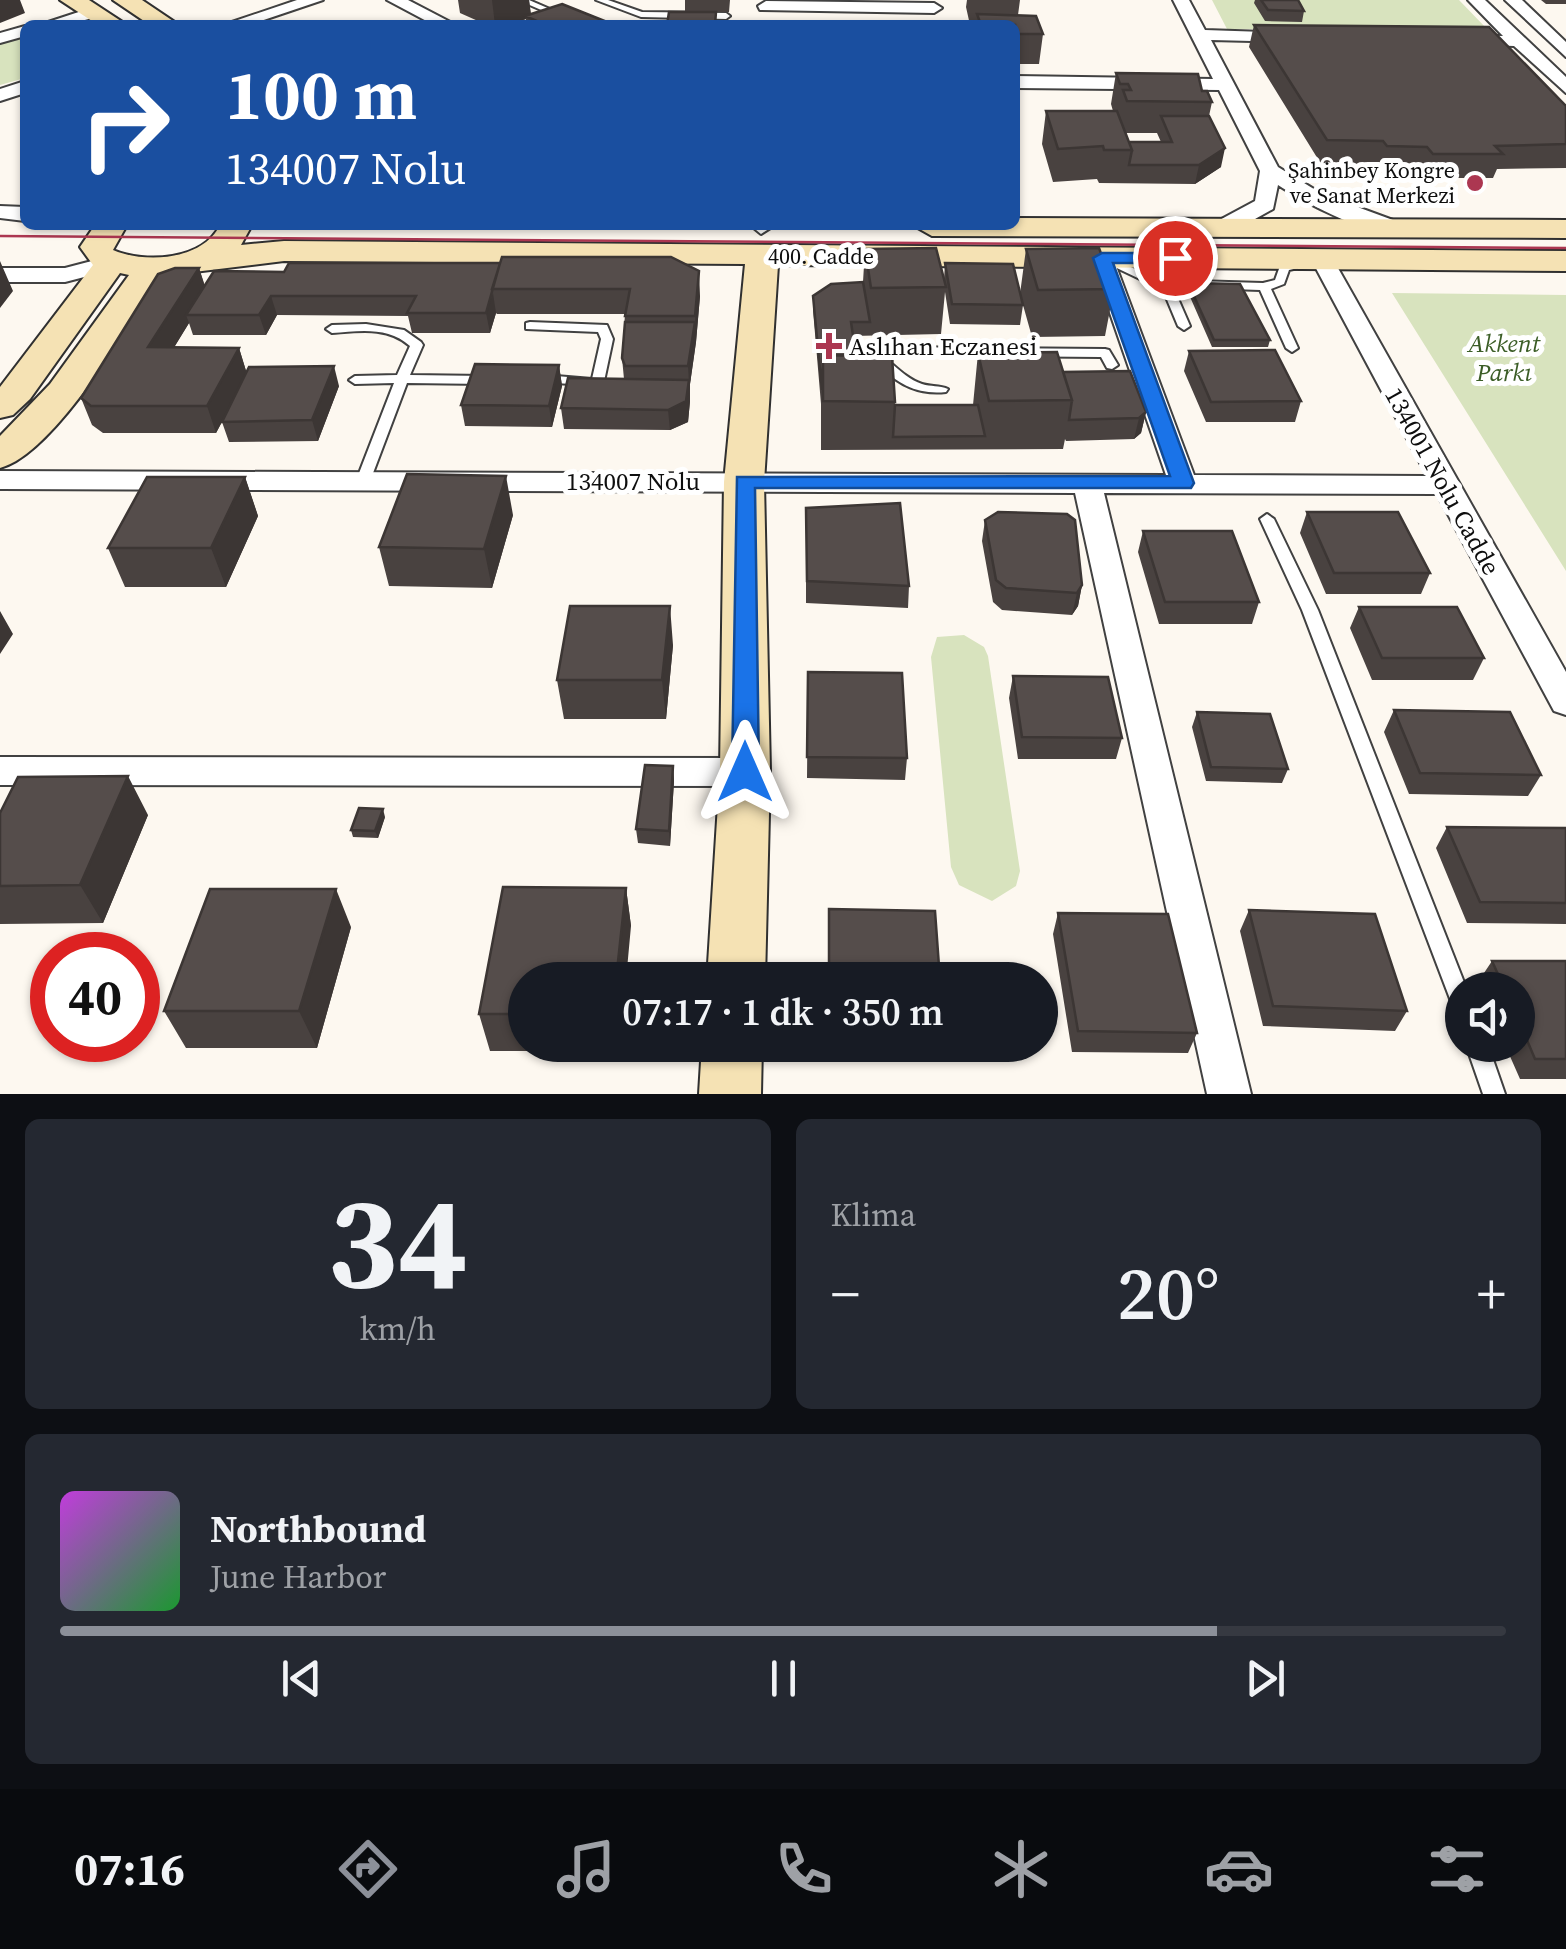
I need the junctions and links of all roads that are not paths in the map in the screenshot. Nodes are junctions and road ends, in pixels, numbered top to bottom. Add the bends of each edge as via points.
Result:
1 (125, 0) edge
2 (315, 0) edge
3 (394, 0) edge
4 (522, 0) edge
5 (600, 0) edge
6 (1181, 0) edge
7 (1476, 0) edge
8 (1513, 0) edge
9 (660, 1) edge
10 (766, 3) edge
11 (935, 11) edge
12 (94, 12) edge
13 (726, 16) dead end
14 (65, 20) edge
15 (159, 20) edge
16 (248, 20) edge
17 (437, 20) edge
18 (571, 20) edge
19 (653, 20) edge
20 (1200, 35) junction
21 (1320, 37) edge
22 (1439, 39) edge
23 (1518, 40) junction
24 (1566, 52) edge
25 (1020, 82) edge
26 (1228, 85) junction
27 (1566, 86) edge
28 (1270, 171) junction
29 (1222, 228) junction
30 (1393, 228) junction
31 (1566, 229) edge
32 (108, 230) edge
33 (234, 230) edge
34 (647, 230) edge
35 (762, 236) edge
36 (1102, 258) junction
37 (197, 259) junction
38 (1322, 259) junction
39 (1566, 261) edge
40 (110, 263) junction
41 (150, 268) junction
42 (0, 275) edge
43 (1160, 284) junction
44 (1264, 287) junction
45 (530, 326) dead end
46 (1184, 326) dead end
47 (332, 329) dead end
48 (1292, 348) dead end
49 (1143, 364) junction
50 (402, 379) junction
51 (354, 380) dead end
52 (503, 380) edge
53 (520, 380) edge
54 (941, 389) dead end
55 (0, 407) edge
56 (0, 456) edge
57 (0, 480) edge
58 (363, 480) junction
59 (744, 482) junction
60 (1087, 482) junction
61 (1184, 483) junction
62 (1445, 485) junction
63 (1267, 519) dead end
64 (1566, 702) edge
65 (0, 771) edge
66 (745, 772) junction
67 (737, 962) edge
68 (1450, 972) edge
69 (731, 1062) edge
70 (1483, 1062) edge
71 (730, 1094) edge
72 (1229, 1094) edge
73 (1494, 1094) edge

1 - 15 main road
2 - 16 street
3 - 17 street
4 - 18 lane
5 - 19 lane
6 - 20 street
7 - 23 street
8 - 24 street
9 - 19 lane
10 - 11 street
12 - 14 street
13 - 19 lane
20 - 21 street
20 - 26 street
22 - 23 street
23 - 27 street
25 - 26 street
26 - 28 street
28 - 29 street via 1265,204
28 - 30 street via 1314,200
29 - 30 main road, 400. Cadde
29 - 35 main road, 400. Cadde
30 - 31 main road, 400. Cadde
32 - 40 main road via 96,248
33 - 37 main road via 228,242
34 - 35 main road, 400. Cadde
35 - 36 main road, 400. Cadde
35 - 37 main road, 400. Cadde
35 - 59 main road
36 - 38 main road, 400. Cadde
36 - 43 lane
36 - 49 street
37 - 41 main road, 400. Cadde
38 - 39 main road, 400. Cadde
38 - 44 lane via 1284,268 1280,282
38 - 62 street, 134001 Nolu Cadde
40 - 41 main road, 400. Cadde
40 - 42 street via 65,275
40 - 55 main road
41 - 56 main road via 65,391
43 - 44 lane
43 - 46 lane
44 - 48 lane
45 - 53 lane via 603,328 603,364 598,382
47 - 50 lane via 399,330 412,339 417,345
49 - 54 lane via 1109,370 1105,354 886,351 885,364 902,382
49 - 61 street
50 - 51 lane
50 - 52 lane
50 - 58 lane
57 - 58 street, 134007 Nolu
58 - 59 street, 134007 Nolu
59 - 60 street, 134007 Nolu
59 - 66 main road
60 - 61 street, 134007 Nolu
60 - 72 street
61 - 62 street, 134007 Nolu
62 - 64 street, 134001 Nolu Cadde
63 - 68 lane via 1310,610
65 - 66 street
66 - 67 main road
69 - 71 main road
70 - 73 lane

